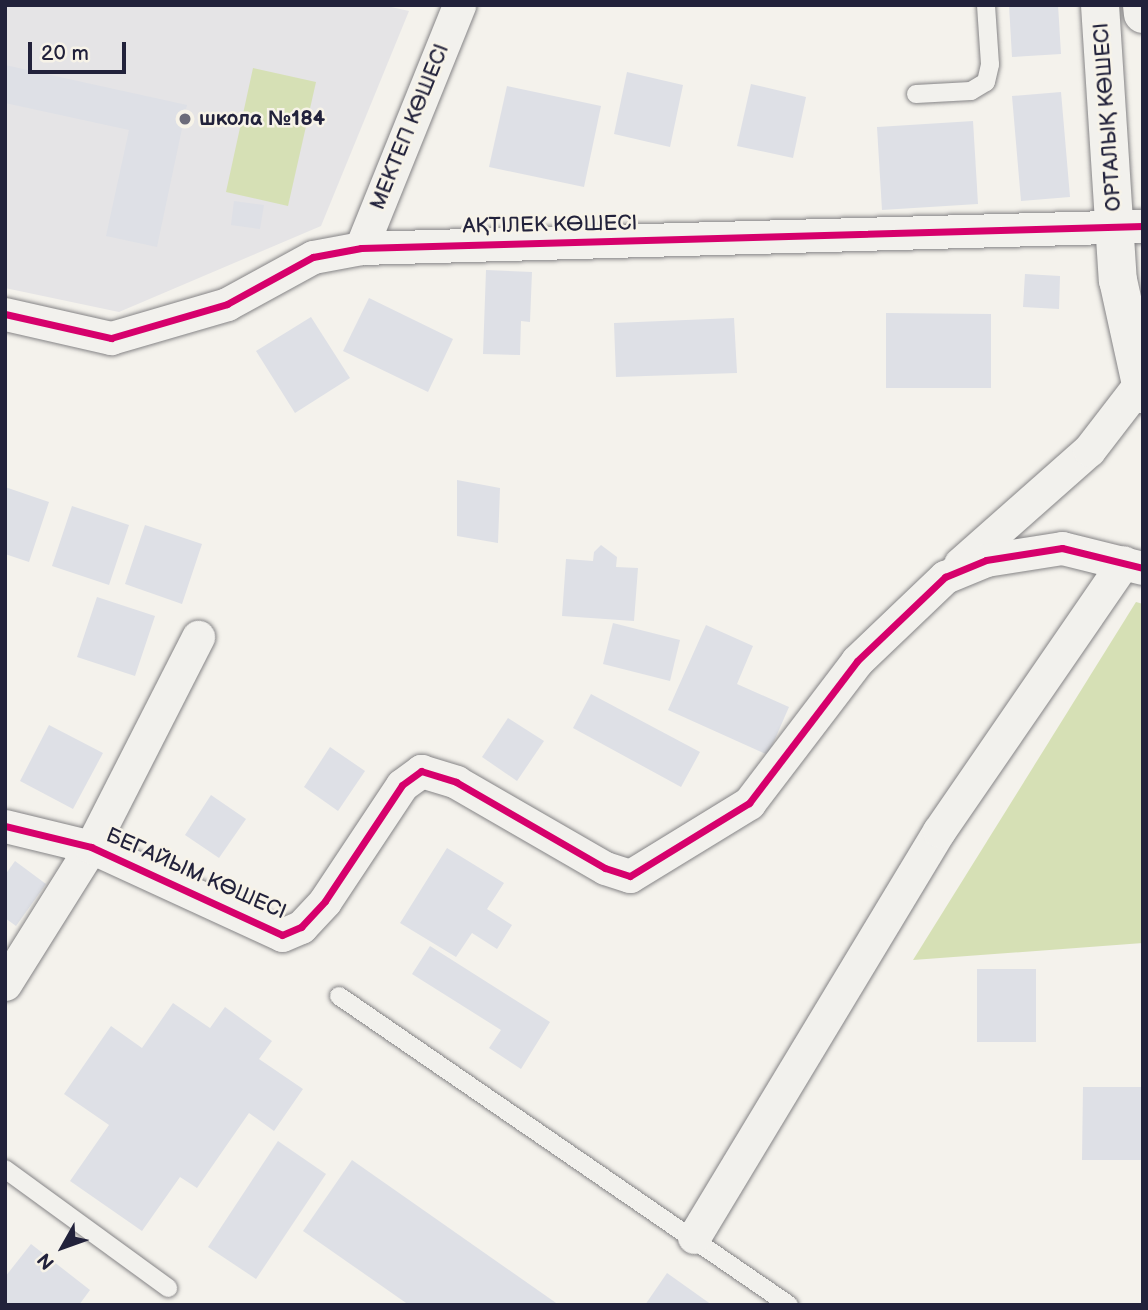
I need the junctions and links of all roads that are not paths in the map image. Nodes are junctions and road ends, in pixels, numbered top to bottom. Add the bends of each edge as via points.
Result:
1 (459, 5) edge
2 (986, 5) edge
3 (1100, 5) edge
4 (1142, 7) edge
5 (1143, 14) edge
6 (916, 94) dead end
7 (1129, 227) edge
8 (361, 248) junction
9 (5, 314) edge
10 (1141, 386) edge
11 (1134, 565) edge
12 (945, 577) junction
13 (198, 637) dead end
14 (5, 826) edge
15 (91, 847) junction
16 (5, 984) edge
17 (339, 996) dead end
18 (5, 1169) edge
19 (694, 1237) junction
20 (168, 1288) dead end
21 (789, 1305) edge

1 - 8 street, МЕКТЕП КӨШЕСІ
2 - 6 lane via 990,64 986,82 971,91
3 - 7 main road, ОРТАЛЫҚ КӨШЕСІ
4 - 5 main road, ОРТАЛЫҚ КӨШЕСІ
7 - 8 street, АҚТІЛЕК КӨШЕСІ
7 - 10 main road, ОРТАЛЫҚ КӨШЕСІ via 1118,280
8 - 9 street, АҚТІЛЕК КӨШЕСІ via 313,257 227,304 111,338
10 - 12 street via 1089,450
11 - 12 street, БЕГАЙЫМ КӨШЕСІ via 1062,548 986,560
11 - 19 street via 939,831
12 - 15 street, БЕГАЙЫМ КӨШЕСІ via 857,661 749,803 630,876 605,868 456,782 421,771 402,785 325,901 301,928 282,935
13 - 15 street
14 - 15 street
15 - 16 street
17 - 19 lane
18 - 20 lane
19 - 21 lane

